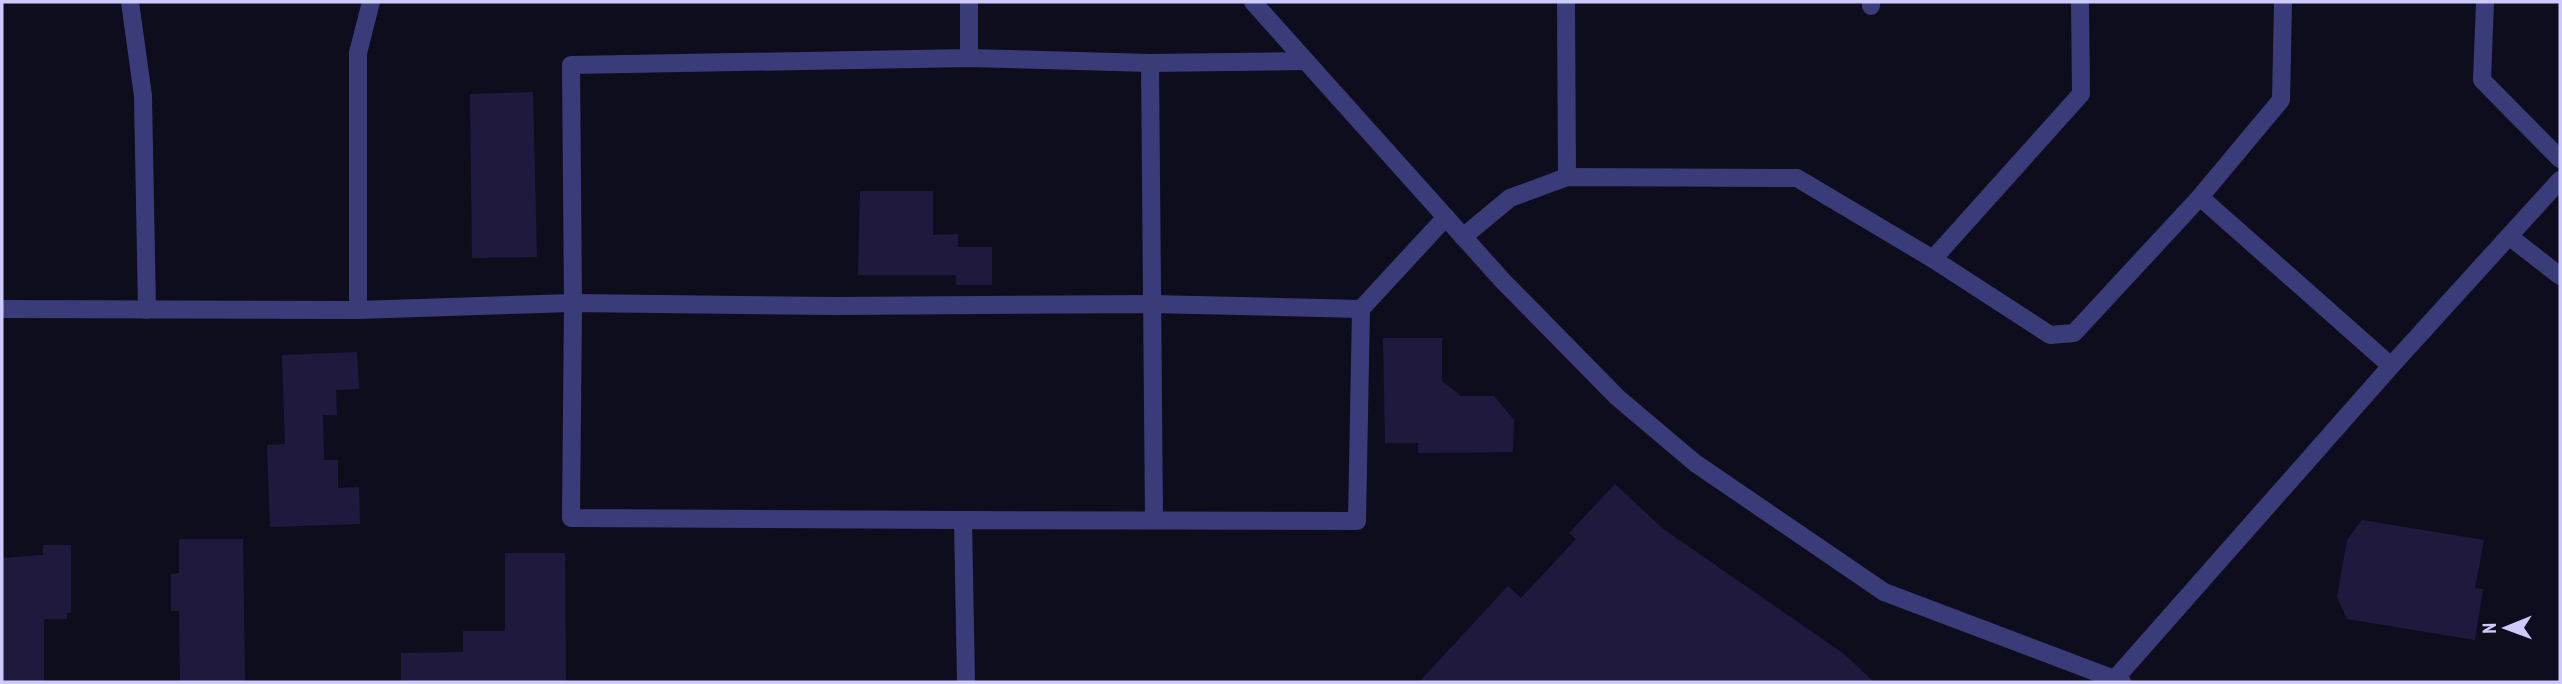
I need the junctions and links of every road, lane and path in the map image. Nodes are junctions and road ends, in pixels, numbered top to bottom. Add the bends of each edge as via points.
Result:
1 (130, 2) edge
2 (371, 2) edge
3 (969, 2) edge
4 (1253, 2) edge
5 (1566, 2) edge
6 (2080, 2) edge
7 (2283, 2) edge
8 (2485, 2) edge
9 (969, 58) junction
10 (1306, 61) junction
11 (1150, 64) junction
12 (2560, 159) edge
13 (1567, 177) junction
14 (2560, 180) edge
15 (2200, 197) junction
16 (1446, 217) junction
17 (1464, 237) junction
18 (2510, 237) junction
19 (1933, 259) junction
20 (2560, 276) edge
21 (573, 303) junction
22 (1152, 304) junction
23 (2, 309) edge
24 (1361, 309) junction
25 (147, 310) junction
26 (358, 310) junction
27 (2390, 366) junction
28 (964, 520) junction
29 (1154, 520) junction
30 (2081, 676) edge
31 (2118, 681) edge
32 (966, 682) edge

1 - 25 street via 143,96
2 - 26 street via 358,53
3 - 9 street
4 - 10 street
5 - 13 street
6 - 19 street via 2081,93
7 - 15 street via 2281,100
8 - 12 street via 2482,80
9 - 11 street
9 - 21 street via 570,65
10 - 11 street
10 - 16 street
11 - 22 street
13 - 17 street via 1510,198
13 - 19 street via 1797,178
14 - 18 street
15 - 19 street via 2074,334 2050,335
15 - 27 street
16 - 17 street
16 - 24 street
17 - 30 street via 1616,397 1695,463 1884,592
18 - 20 street
18 - 27 street
21 - 22 street
21 - 26 street
21 - 28 street via 571,518
22 - 24 street
22 - 29 street
23 - 25 street
24 - 29 street via 1357,521
25 - 26 street
27 - 31 street
28 - 29 street
28 - 32 street
30 - 31 street

